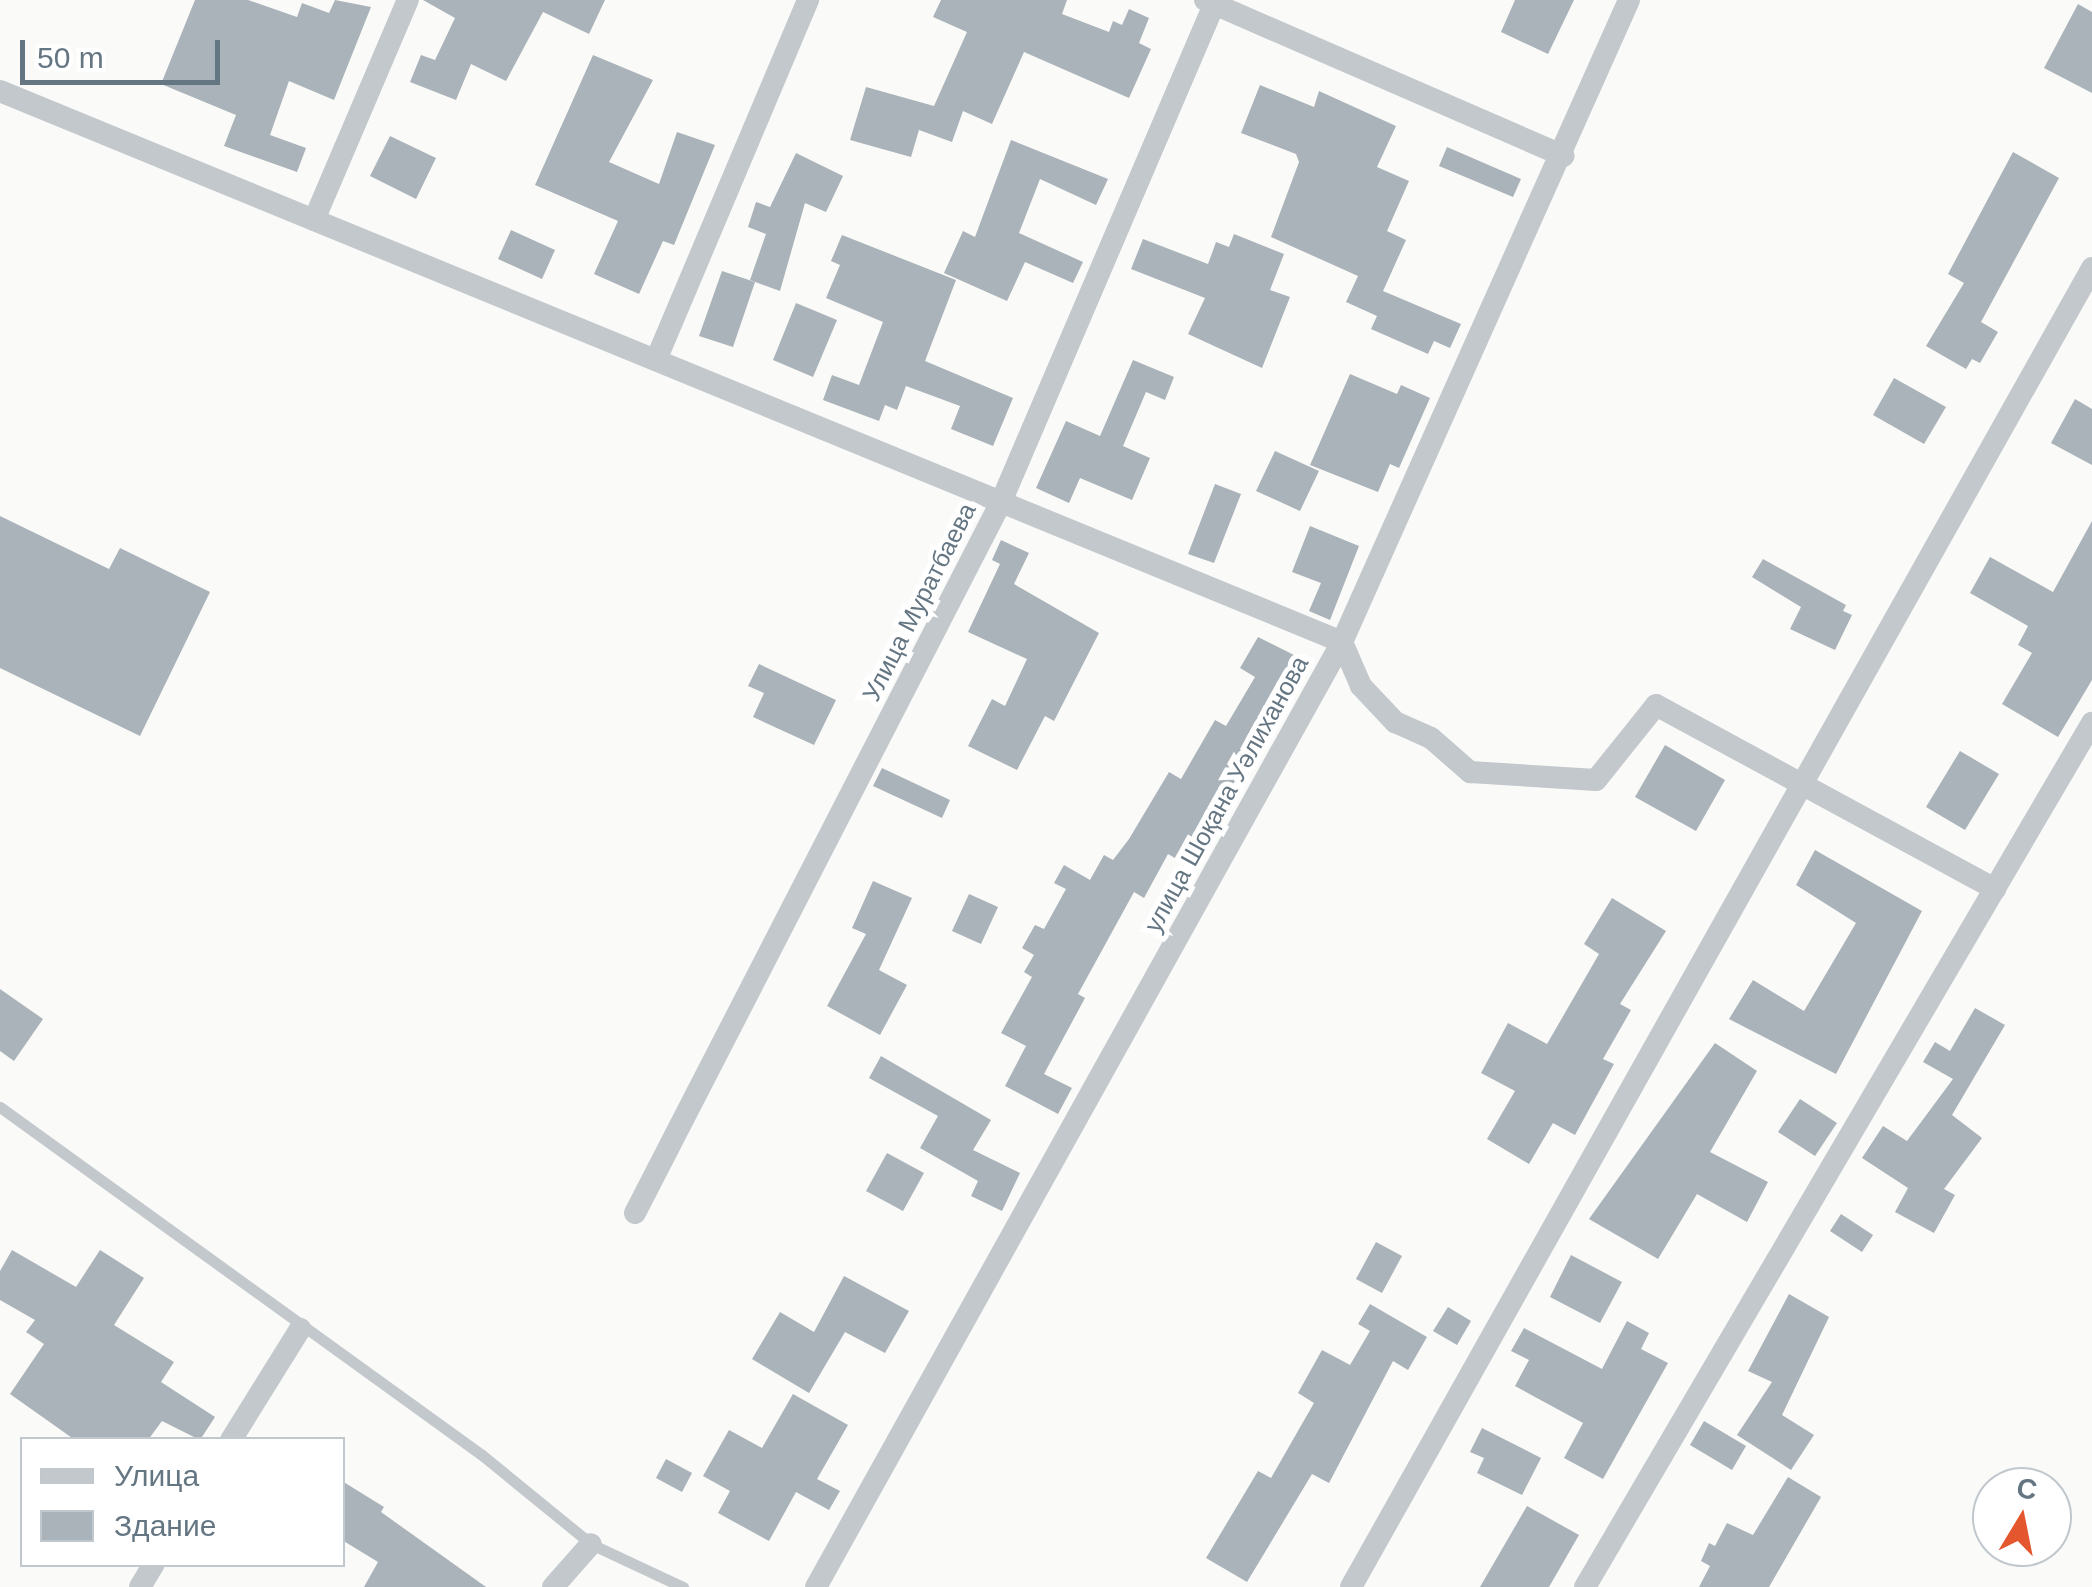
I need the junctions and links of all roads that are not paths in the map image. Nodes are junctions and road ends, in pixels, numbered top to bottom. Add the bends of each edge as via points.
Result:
1 (408, 0) edge
2 (808, 0) edge
3 (1630, 0) edge
4 (1212, 1) edge
5 (0, 91) edge
6 (1563, 156) junction
7 (314, 220) junction
8 (2092, 268) edge
9 (656, 360) junction
10 (1002, 502) junction
11 (1342, 642) junction
12 (2092, 723) edge
13 (1799, 782) junction
14 (1995, 889) junction
15 (0, 1107) edge
16 (635, 1213) dead end
17 (300, 1329) junction
18 (234, 1437) edge
19 (591, 1544) junction
20 (554, 1587) edge
21 (683, 1587) edge
22 (816, 1587) edge
23 (1352, 1587) edge
24 (1584, 1587) edge

1 - 7 street
2 - 9 street
3 - 6 street, улица Шоқана Уәлиханова
4 - 6 street
4 - 10 street, Улица Муратбаева
5 - 7 street
6 - 11 street, улица Шоқана Уәлиханова
7 - 9 street
8 - 13 street
9 - 10 street
10 - 11 street
10 - 16 street, Улица Муратбаева
11 - 13 street via 1361,686 1395,722 1431,738 1470,772 1596,780 1656,704
11 - 22 street, улица Шоқана Уәлиханова
12 - 14 street
13 - 14 street
13 - 23 street
14 - 24 street
15 - 17 lane
17 - 18 street
17 - 19 lane via 482,1455
19 - 20 street
19 - 21 lane

